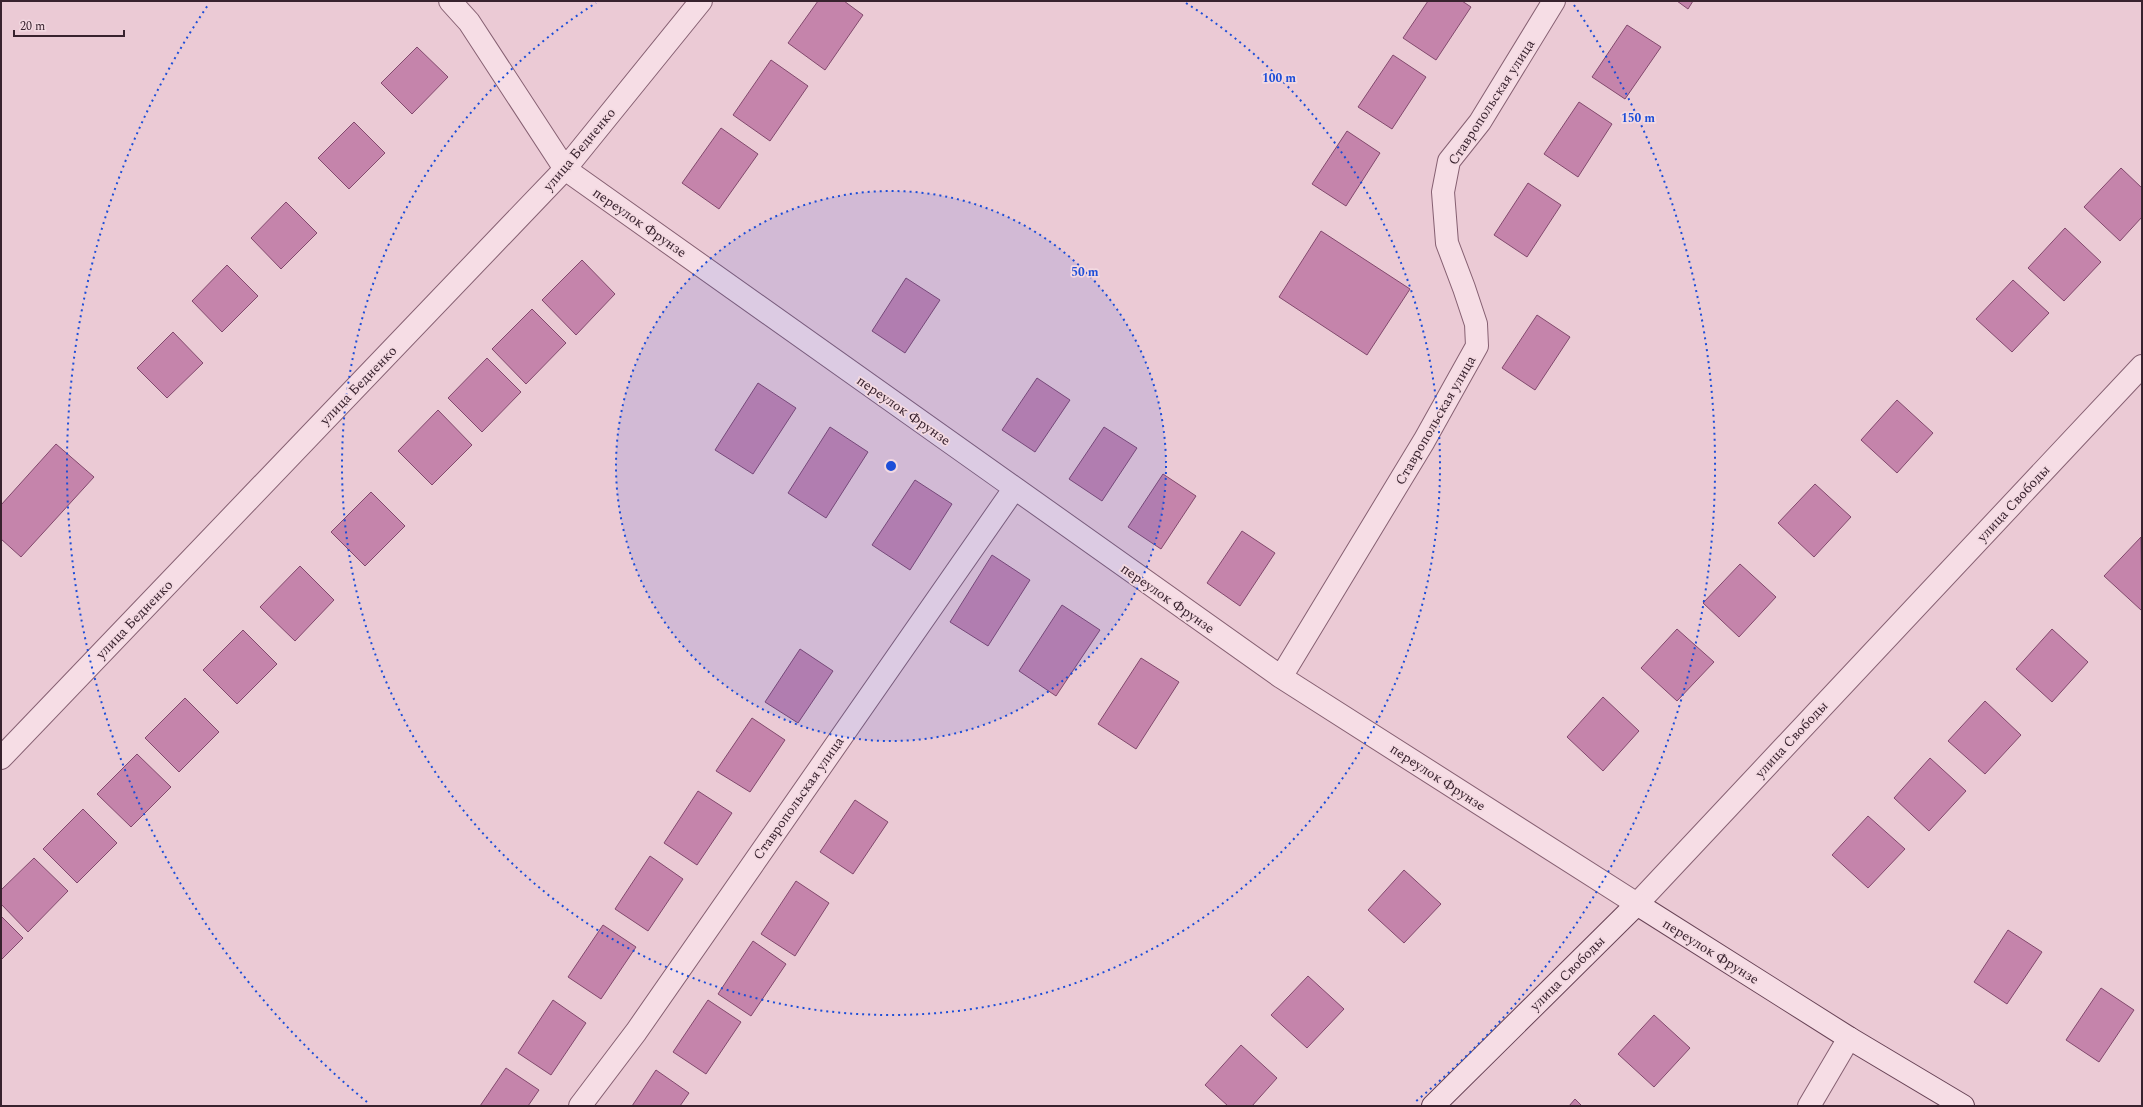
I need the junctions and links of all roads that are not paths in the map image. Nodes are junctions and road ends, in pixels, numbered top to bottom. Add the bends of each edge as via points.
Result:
1 (450, 1) edge
2 (701, 1) edge
3 (1554, 1) edge
4 (565, 169) junction
5 (2142, 366) edge
6 (1014, 489) junction
7 (1281, 677) junction
8 (1, 758) edge
9 (1637, 904) junction
10 (1850, 1038) junction
11 (580, 1106) edge
12 (1433, 1106) edge
13 (1809, 1106) edge
14 (1963, 1106) edge

1 - 4 street, переулок Фрунзе via 469,22
2 - 4 street, улица Бедненко
3 - 7 street, Ставропольская улица via 1480,122 1449,161 1443,192 1447,243 1476,324 1477,346 1424,441
4 - 6 street, переулок Фрунзе
4 - 8 street, улица Бедненко
5 - 9 street, улица Свободы
6 - 7 street, переулок Фрунзе
6 - 11 street, Ставропольская улица via 636,1032
7 - 9 street, переулок Фрунзе
9 - 10 street, переулок Фрунзе
9 - 12 street, улица Свободы
10 - 13 street
10 - 14 street, переулок Фрунзе

